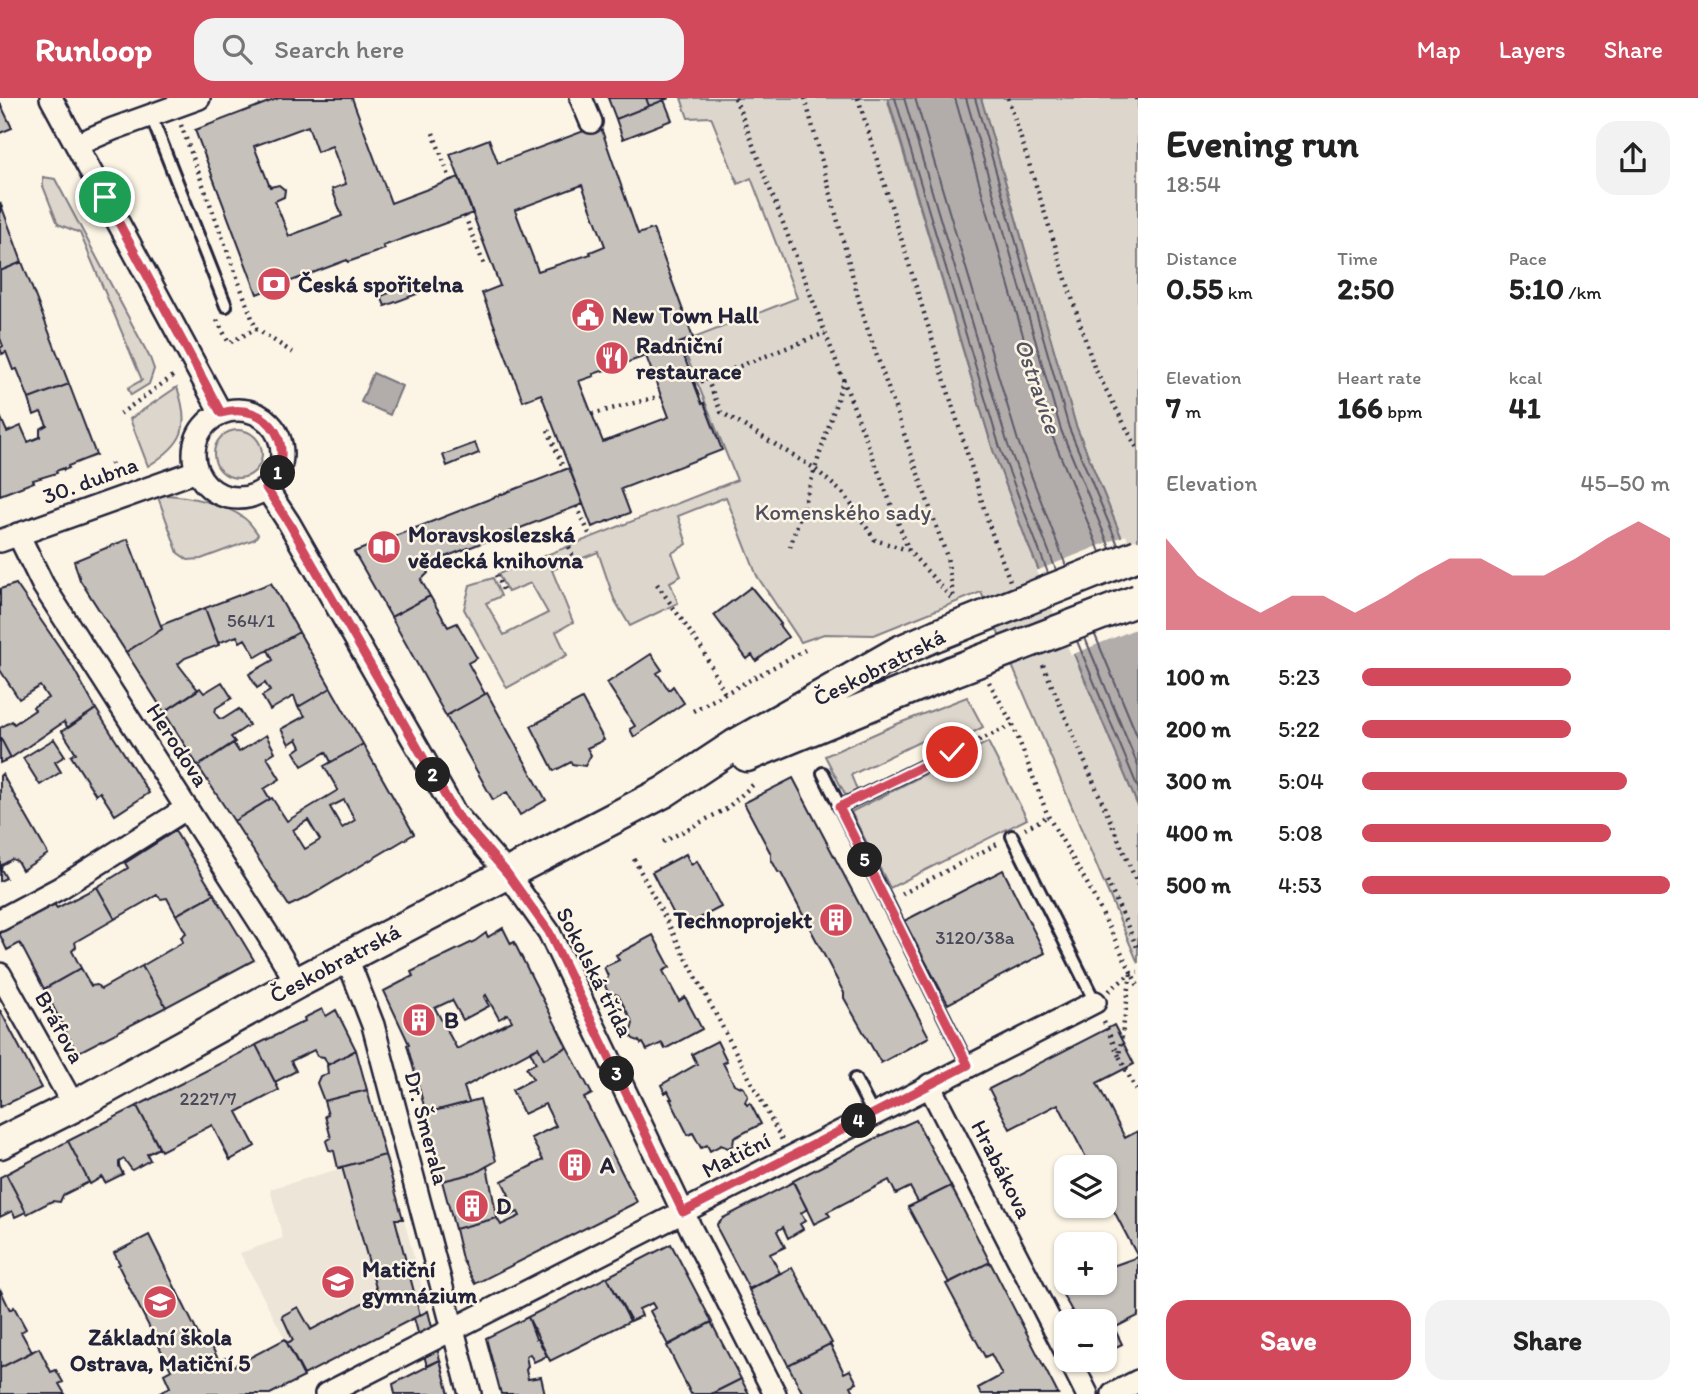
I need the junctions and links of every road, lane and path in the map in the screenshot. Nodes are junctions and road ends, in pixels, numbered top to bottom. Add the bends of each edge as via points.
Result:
1 (51, 98) edge
2 (199, 98) edge
3 (581, 98) edge
4 (735, 98) edge
5 (805, 98) edge
6 (858, 98) edge
7 (1008, 98) edge
8 (1136, 98) edge
9 (1138, 104) edge
10 (175, 107) junction
11 (151, 116) junction
12 (591, 122) dead end
13 (433, 133) dead end
14 (78, 144) junction
15 (451, 181) dead end
16 (465, 216) dead end
17 (484, 265) dead end
18 (226, 306) dead end
19 (256, 329) junction
20 (825, 333) junction
21 (229, 344) dead end
22 (295, 354) dead end
23 (173, 376) dead end
24 (844, 378) junction
25 (707, 379) junction
26 (694, 384) dead end
27 (661, 396) dead end
28 (221, 413) junction
29 (120, 414) dead end
30 (592, 414) dead end
31 (548, 430) dead end
32 (1138, 450) edge
33 (814, 468) junction
34 (564, 470) dead end
35 (197, 471) junction
36 (266, 488) junction
37 (577, 506) dead end
38 (9, 538) edge
39 (591, 538) dead end
40 (569, 547) dead end
41 (790, 547) dead end
42 (909, 551) junction
43 (1138, 555) edge
44 (575, 562) dead end
45 (496, 575) dead end
46 (1010, 581) dead end
47 (657, 584) dead end
48 (505, 594) dead end
49 (1138, 600) edge
50 (805, 650) dead end
51 (1043, 665) dead end
52 (993, 689) dead end
53 (725, 694) junction
54 (834, 705) junction
55 (693, 711) dead end
56 (1013, 725) junction
57 (952, 752) joint
58 (823, 773) dead end
59 (839, 807) junction
60 (187, 808) junction
61 (726, 808) dead end
62 (1048, 816) junction
63 (1012, 836) junction
64 (663, 842) dead end
65 (634, 859) dead end
66 (507, 873) junction
67 (1107, 881) dead end
68 (1138, 885) edge
69 (885, 902) junction
70 (0, 920) edge
71 (1138, 948) edge
72 (347, 958) junction
73 (1138, 972) edge
74 (1131, 973) junction
75 (0, 974) edge
76 (297, 983) junction
77 (1138, 986) edge
78 (1095, 1002) junction
79 (1119, 1056) junction
80 (968, 1065) junction
81 (855, 1079) dead end
82 (929, 1085) junction
83 (1138, 1094) edge
84 (74, 1106) junction
85 (873, 1114) junction
86 (0, 1143) edge
87 (790, 1157) junction
88 (683, 1212) junction
89 (1054, 1329) edge
90 (452, 1331) junction
91 (1076, 1372) edge
92 (1138, 1381) edge
93 (326, 1394) edge
94 (470, 1394) edge
95 (775, 1394) edge
96 (1087, 1394) edge
97 (1113, 1394) edge

1 - 14 street
2 - 10 street
3 - 12 street
4 - 20 path
5 - 42 path via 864,319 947,557 955,602
6 - 46 path
7 - 32 path via 1094,367
8 - 9 path
10 - 11 street
10 - 19 path
11 - 14 street
11 - 18 lane
13 - 15 path
14 - 28 street
16 - 17 path
19 - 21 path
19 - 22 path
20 - 24 path
20 - 25 path
23 - 29 path
24 - 33 path
24 - 42 path
25 - 26 path
25 - 33 path via 721,412
27 - 30 path
28 - 35 street via 197,437
28 - 36 street via 255,413 275,430 281,463
31 - 34 path
33 - 41 path
33 - 42 path via 845,495 875,540
35 - 36 street via 214,490 230,497 247,497
35 - 38 street, 30. dubna
36 - 66 street, Sokolská třída via 455,813
37 - 39 path
38 - 60 street, Herodova
40 - 44 path
43 - 54 main road, Českobratrská, bridge via 900,651
45 - 48 path
47 - 53 path via 702,649
49 - 54 main road, Českobratrská, bridge via 951,672
50 - 53 path
51 - 68 path
52 - 56 path
53 - 55 path
54 - 66 main road, Českobratrská
56 - 57 path
56 - 62 path
57 - 59 lane
58 - 59 lane
59 - 69 lane
60 - 70 street
60 - 76 street, Herodova
61 - 64 path
62 - 63 path
62 - 74 path
63 - 69 path
63 - 78 lane
65 - 87 path
66 - 72 main road, Českobratrská
66 - 88 street, Sokolská třída via 549,932
67 - 71 path
69 - 80 lane
72 - 76 main road, Českobratrská
72 - 90 street, Dr. Šmerala via 373,1025
73 - 74 path
74 - 77 path
74 - 79 path
75 - 84 street, Bráfova
76 - 84 main road, Českobratrská
78 - 79 path
78 - 80 street, Matiční
79 - 83 path
80 - 82 street, Matiční
81 - 85 lane
82 - 85 street, Matiční
82 - 89 street, Hrabákova
84 - 86 main road, Českobratrská
85 - 87 street, Matiční
87 - 88 street, Matiční
88 - 90 street, Matiční
88 - 95 street, Sokolská třída
90 - 93 street, Matiční
90 - 94 street, Dr. Šmerala
91 - 96 street
92 - 97 street

